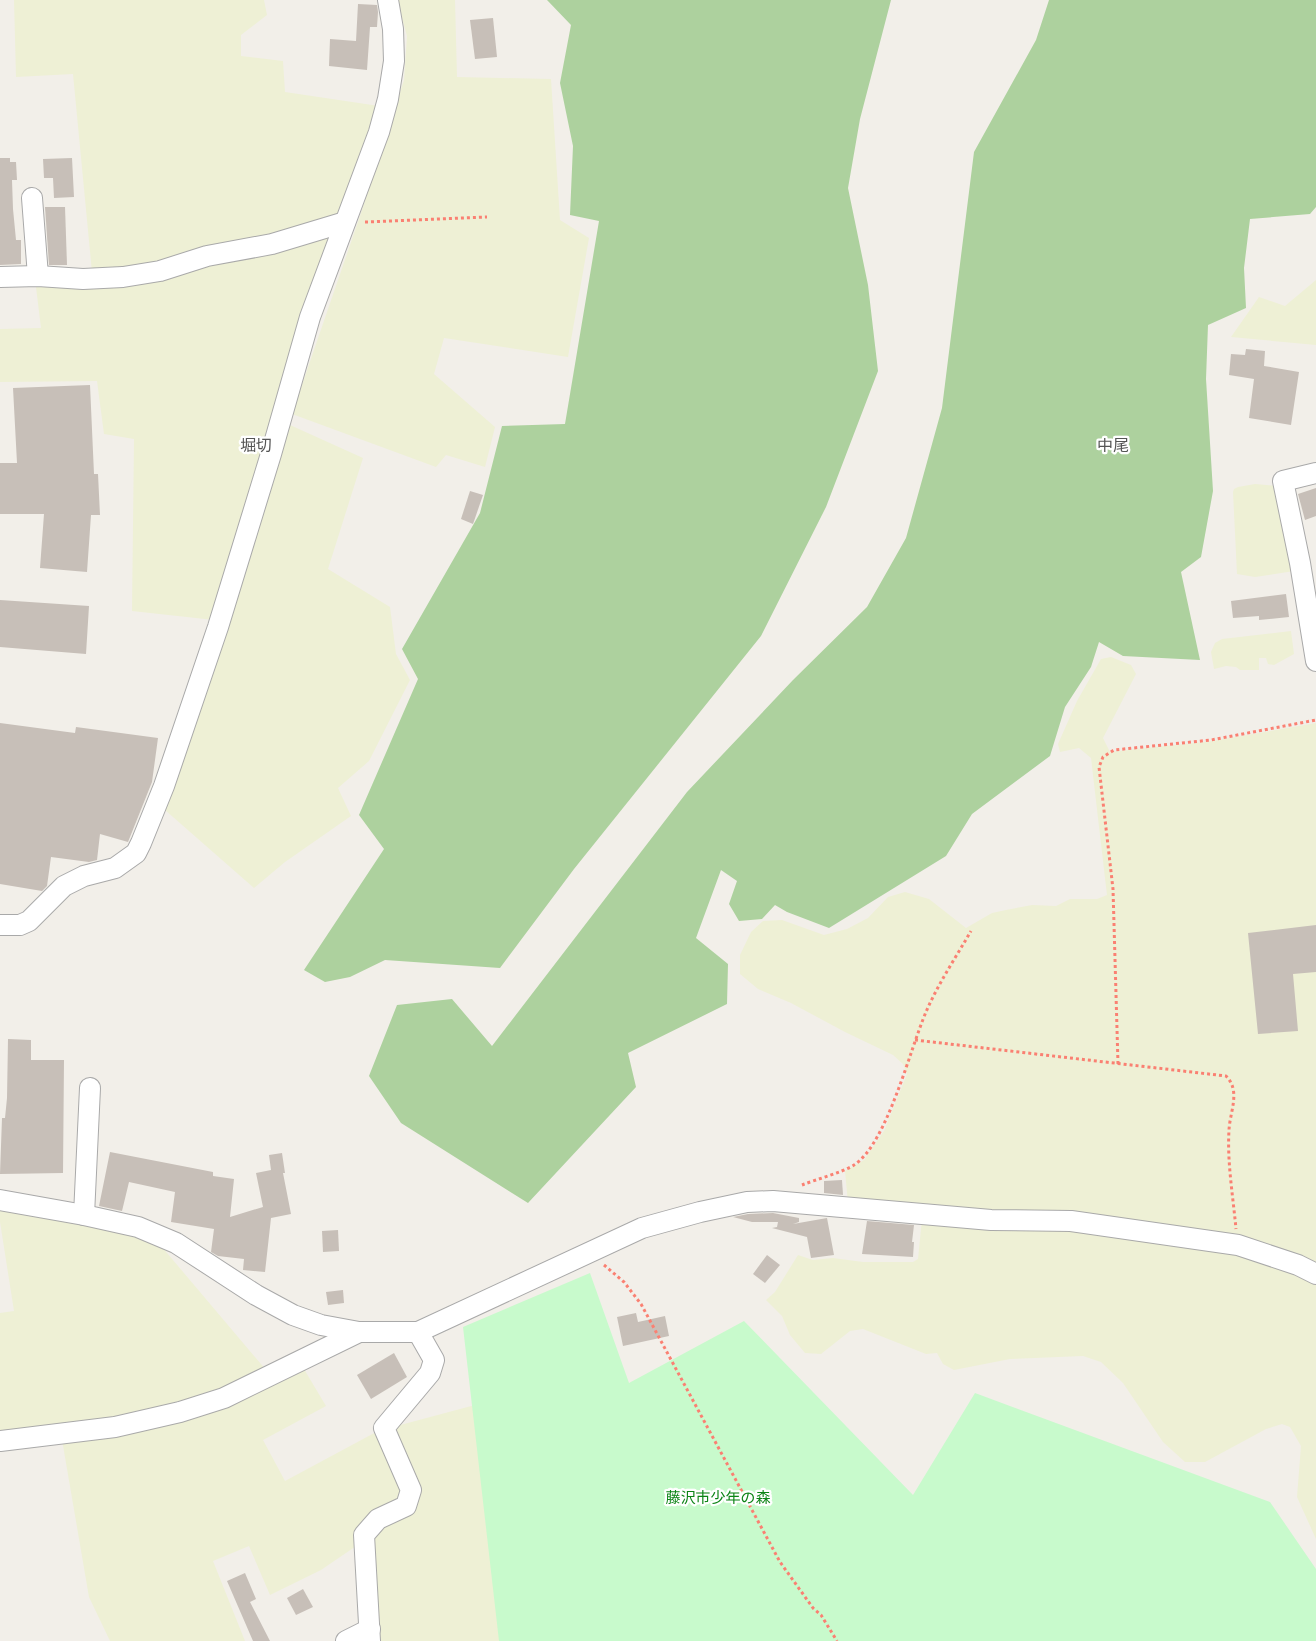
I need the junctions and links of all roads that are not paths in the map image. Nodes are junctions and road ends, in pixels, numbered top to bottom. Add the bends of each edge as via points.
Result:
1 (388, 0) edge
2 (32, 198) dead end
3 (345, 222) junction
4 (38, 276) junction
5 (0, 277) edge
6 (1315, 471) edge
7 (1316, 661) edge
8 (0, 925) edge
9 (90, 1088) dead end
10 (0, 1200) edge
11 (84, 1215) junction
12 (1316, 1275) edge
13 (359, 1332) junction
14 (418, 1332) junction
15 (0, 1441) edge
16 (370, 1635) edge
17 (346, 1641) edge

1 - 3 street via 394,61 388,99
2 - 4 street
3 - 4 street via 160,271 83,279
3 - 8 street via 310,317 218,627 141,843 136,853 115,868 64,886 29,921
4 - 5 street
6 - 7 street via 1283,481
9 - 11 street
10 - 11 street
11 - 13 street via 138,1227 176,1243 293,1315
12 - 14 street via 1298,1264 1238,1245 1071,1221 991,1220 747,1202 642,1228
13 - 14 street
13 - 15 street via 224,1398 180,1412 115,1426
14 - 16 street via 434,1360 430,1373 384,1428 411,1490 406,1506 378,1519 364,1535
16 - 17 street

